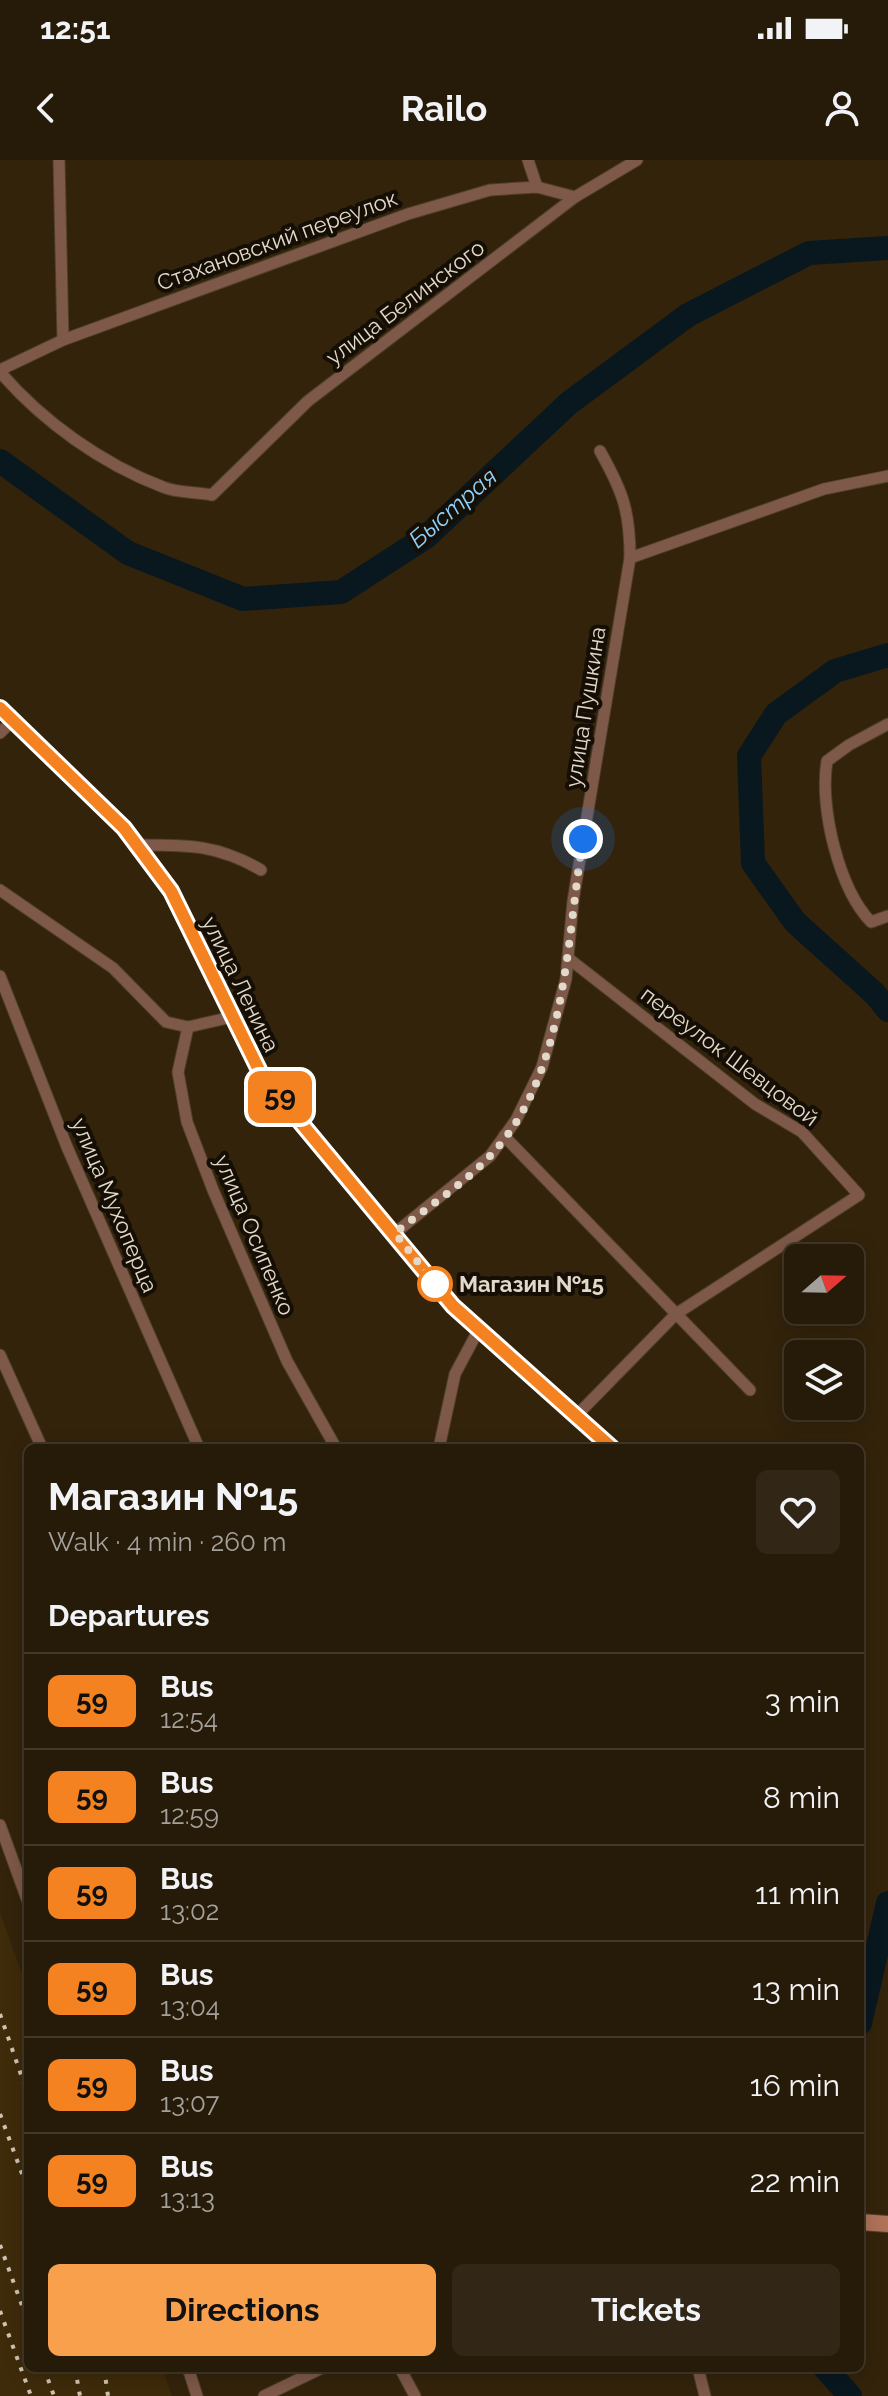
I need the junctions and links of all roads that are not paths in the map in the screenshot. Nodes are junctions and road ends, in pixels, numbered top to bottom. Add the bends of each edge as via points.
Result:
1 (59, 160) edge
2 (528, 160) edge
3 (637, 160) edge
4 (537, 187) junction
5 (575, 197) junction
6 (63, 340) junction
7 (0, 371) edge
8 (600, 451) dead end
9 (888, 476) edge
10 (630, 558) junction
11 (0, 708) edge
12 (13, 720) junction
13 (888, 724) edge
14 (0, 733) edge
15 (137, 845) junction
16 (261, 870) dead end
17 (0, 890) edge
18 (888, 916) edge
19 (568, 958) junction
20 (0, 976) edge
21 (232, 1017) junction
22 (188, 1027) junction
23 (504, 1136) junction
24 (395, 1233) junction
25 (676, 1314) junction
26 (479, 1329) junction
27 (0, 1355) edge
28 (750, 1390) dead end
29 (576, 1416) junction
30 (40, 1444) edge
31 (197, 1444) edge
32 (334, 1444) edge
33 (440, 1444) edge
34 (608, 1444) edge
35 (0, 1825) edge
36 (24, 1891) edge
37 (864, 2222) edge
38 (884, 2224) edge
39 (189, 2372) edge
40 (314, 2372) edge
41 (402, 2372) edge
42 (699, 2372) edge
43 (197, 2396) edge
44 (264, 2396) edge
45 (415, 2396) edge
46 (705, 2396) edge

1 - 6 street
2 - 4 street
3 - 5 street, улица Белинского
4 - 5 street, Стахановский переулок
4 - 6 street, Стахановский переулок via 490,190 408,214
5 - 7 street, улица Белинского via 308,401 212,495 165,488 117,464 22,398
6 - 7 street, Стахановский переулок
8 - 10 street, улица Пушкина via 623,492
9 - 10 street via 824,489
10 - 19 street, улица Пушкина
11 - 12 street, улица Ленина
12 - 14 street
12 - 15 street, улица Ленина
13 - 18 street via 827,761 824,781 826,810 857,908 871,922
15 - 16 street via 199,845 231,853
15 - 21 street, улица Ленина via 171,891
17 - 22 street via 113,968 166,1022
19 - 23 street, улица Пушкина via 542,1067
19 - 25 street, переулок Шевцовой via 755,1104 802,1132 859,1195
20 - 31 street, улица Мухоперца via 67,1147
21 - 22 street
21 - 24 street, улица Ленина via 262,1076
22 - 32 street, улица Осипенко via 178,1072 187,1122 287,1361
23 - 24 street, улица Пушкина via 490,1156
23 - 25 street
24 - 26 street, улица Ленина via 453,1306
25 - 28 street
25 - 29 street
26 - 29 street, улица Ленина
26 - 33 street via 455,1374
27 - 30 street
29 - 34 street, улица Ленина
35 - 36 street
37 - 38 street
39 - 43 street
40 - 44 street
41 - 45 street
42 - 46 street

